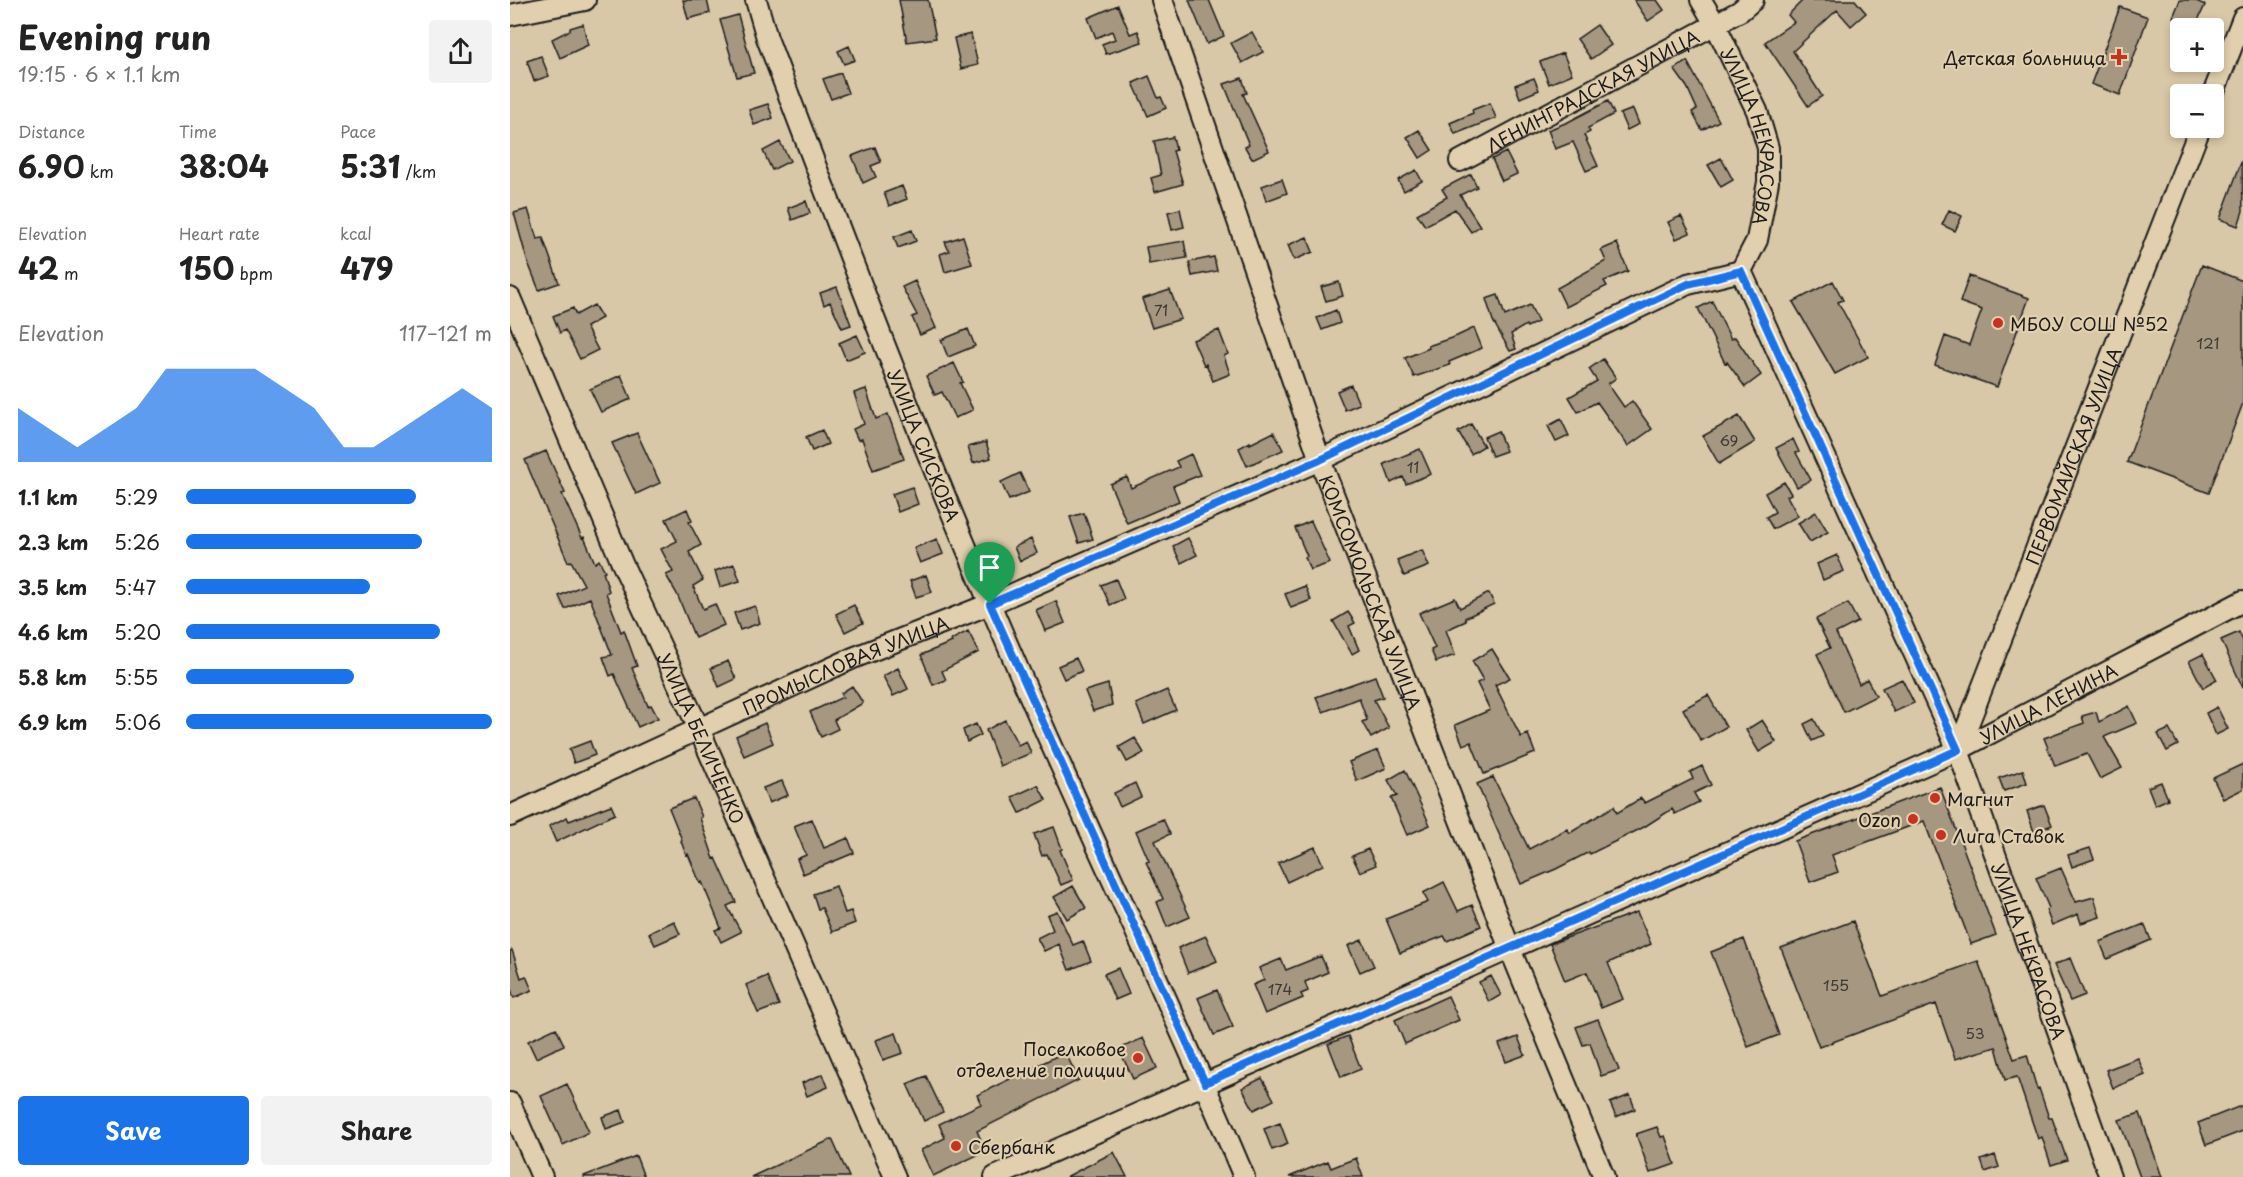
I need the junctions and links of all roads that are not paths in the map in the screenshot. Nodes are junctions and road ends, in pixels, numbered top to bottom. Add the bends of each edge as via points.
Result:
1 (585, 0) edge
2 (756, 0) edge
3 (1162, 0) edge
4 (1701, 0) edge
5 (1753, 0) edge
6 (510, 15) edge
7 (2243, 18) edge
8 (1716, 24) junction
9 (2217, 84) edge
10 (2196, 138) edge
11 (1460, 161) dead end
12 (1741, 271) junction
13 (510, 298) edge
14 (1320, 460) junction
15 (2243, 601) edge
16 (990, 604) junction
17 (699, 729) junction
18 (1958, 750) junction
19 (510, 816) edge
20 (1510, 949) junction
21 (1205, 1083) junction
22 (510, 1103) edge
23 (542, 1177) edge
24 (895, 1177) edge
25 (995, 1177) edge
26 (1244, 1177) edge
27 (1604, 1177) edge
28 (2110, 1177) edge

1 - 6 street
2 - 16 street, УЛИЦА СИСКОВА via 861,284
3 - 14 street, КОМСОМОЛЬСКАЯ УЛИЦА
4 - 8 street, УЛИЦА НЕКРАСОВА
5 - 8 street, ЛЕНИНГРАДСКАЯ УЛИЦА
7 - 9 street
8 - 11 street, ЛЕНИНГРАДСКАЯ УЛИЦА
8 - 12 street, УЛИЦА НЕКРАСОВА via 1757,111 1768,148 1768,182 1757,240
10 - 18 street, ПЕРВОМАЙСКАЯ УЛИЦА
12 - 14 street, ПРОМЫСЛОВАЯ УЛИЦА via 1688,284
12 - 18 street, УЛИЦА НЕКРАСОВА
13 - 17 street, УЛИЦА БЕЛИЧЕНКО via 622,562
14 - 16 street, ПРОМЫСЛОВАЯ УЛИЦА
14 - 20 street, КОМСОМОЛЬСКАЯ УЛИЦА
15 - 18 street, УЛИЦА ЛЕНИНА
16 - 17 street, ПРОМЫСЛОВАЯ УЛИЦА via 853,658
16 - 21 street, УЛИЦА СИСКОВА
17 - 19 street, ПРОМЫСЛОВАЯ УЛИЦА
17 - 24 street, УЛИЦА БЕЛИЧЕНКО
18 - 20 street, УЛИЦА ЛЕНИНА
18 - 28 street, УЛИЦА НЕКРАСОВА
20 - 21 street, УЛИЦА ЛЕНИНА
20 - 27 street, КОМСОМОЛЬСКАЯ УЛИЦА
21 - 25 street, УЛИЦА ЛЕНИНА
21 - 26 street, УЛИЦА СИСКОВА
22 - 23 street

